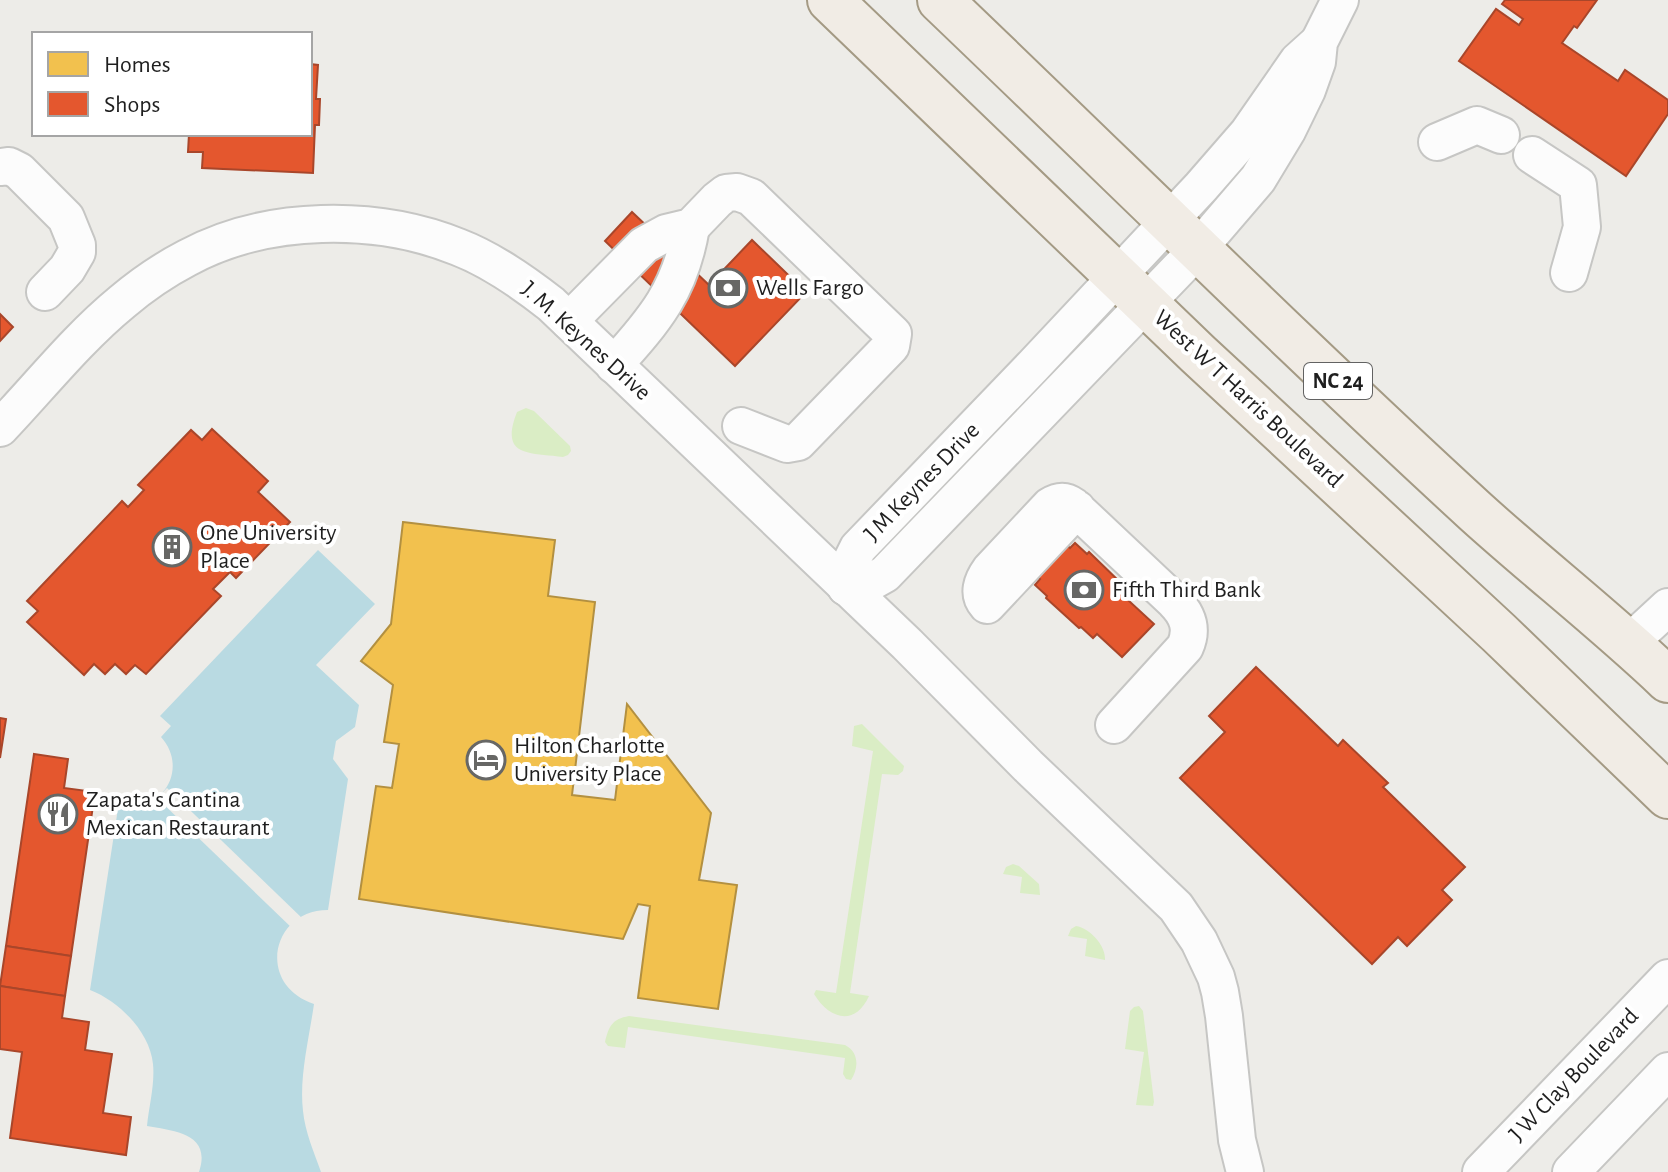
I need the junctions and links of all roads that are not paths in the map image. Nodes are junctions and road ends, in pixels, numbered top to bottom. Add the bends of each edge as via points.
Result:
1 (830, 0) edge
2 (940, 0) edge
3 (1340, 0) edge
4 (1501, 135) dead end
5 (1437, 142) dead end
6 (1532, 155) dead end
7 (0, 167) edge
8 (0, 179) edge
9 (691, 227) junction
10 (1184, 235) junction
11 (74, 239) junction
12 (1569, 273) dead end
13 (1132, 289) junction
14 (45, 292) dead end
15 (569, 321) junction
16 (614, 365) junction
17 (741, 426) dead end
18 (0, 428) edge
19 (846, 587) junction
20 (987, 605) dead end
21 (1668, 607) edge
22 (1629, 643) junction
23 (1668, 680) edge
24 (1114, 725) dead end
25 (1668, 796) edge
26 (1668, 978) edge
27 (1668, 1071) edge
28 (1245, 1172) edge
29 (1481, 1172) edge
30 (1571, 1172) edge

1 - 13 main road, West W T Harris Boulevard
2 - 10 main road, NC 24
3 - 10 street, J M Keynes Drive via 1319,42 1307,90 1270,161 1258,179
4 - 5 street via 1477,125
6 - 12 street via 1578,185 1582,227
7 - 11 street via 19,171 69,222
8 - 11 street via 54,231
9 - 15 street via 644,245
9 - 16 street via 672,290 658,315
9 - 17 street via 721,196 745,194 894,337 798,442 787,444
10 - 13 street, J M Keynes Drive
10 - 22 main road, NC 24 via 1478,513
11 - 14 street via 75,257
13 - 19 street, J M Keynes Drive via 1042,356 858,548
13 - 25 main road, West W T Harris Boulevard
15 - 16 street, J. M. Keynes Drive
15 - 18 street, J. M. Keynes Drive via 515,277 448,243 375,226 283,227 189,257 144,285 105,318
16 - 19 street, J. M. Keynes Drive
19 - 28 street, J. M. Keynes Drive via 1185,918 1220,992
20 - 24 street via 981,593 990,570 1050,506 1066,502 1180,606 1190,627 1188,642
21 - 22 street
22 - 23 main road, NC 24
26 - 29 street, J W Clay Boulevard
27 - 30 street

